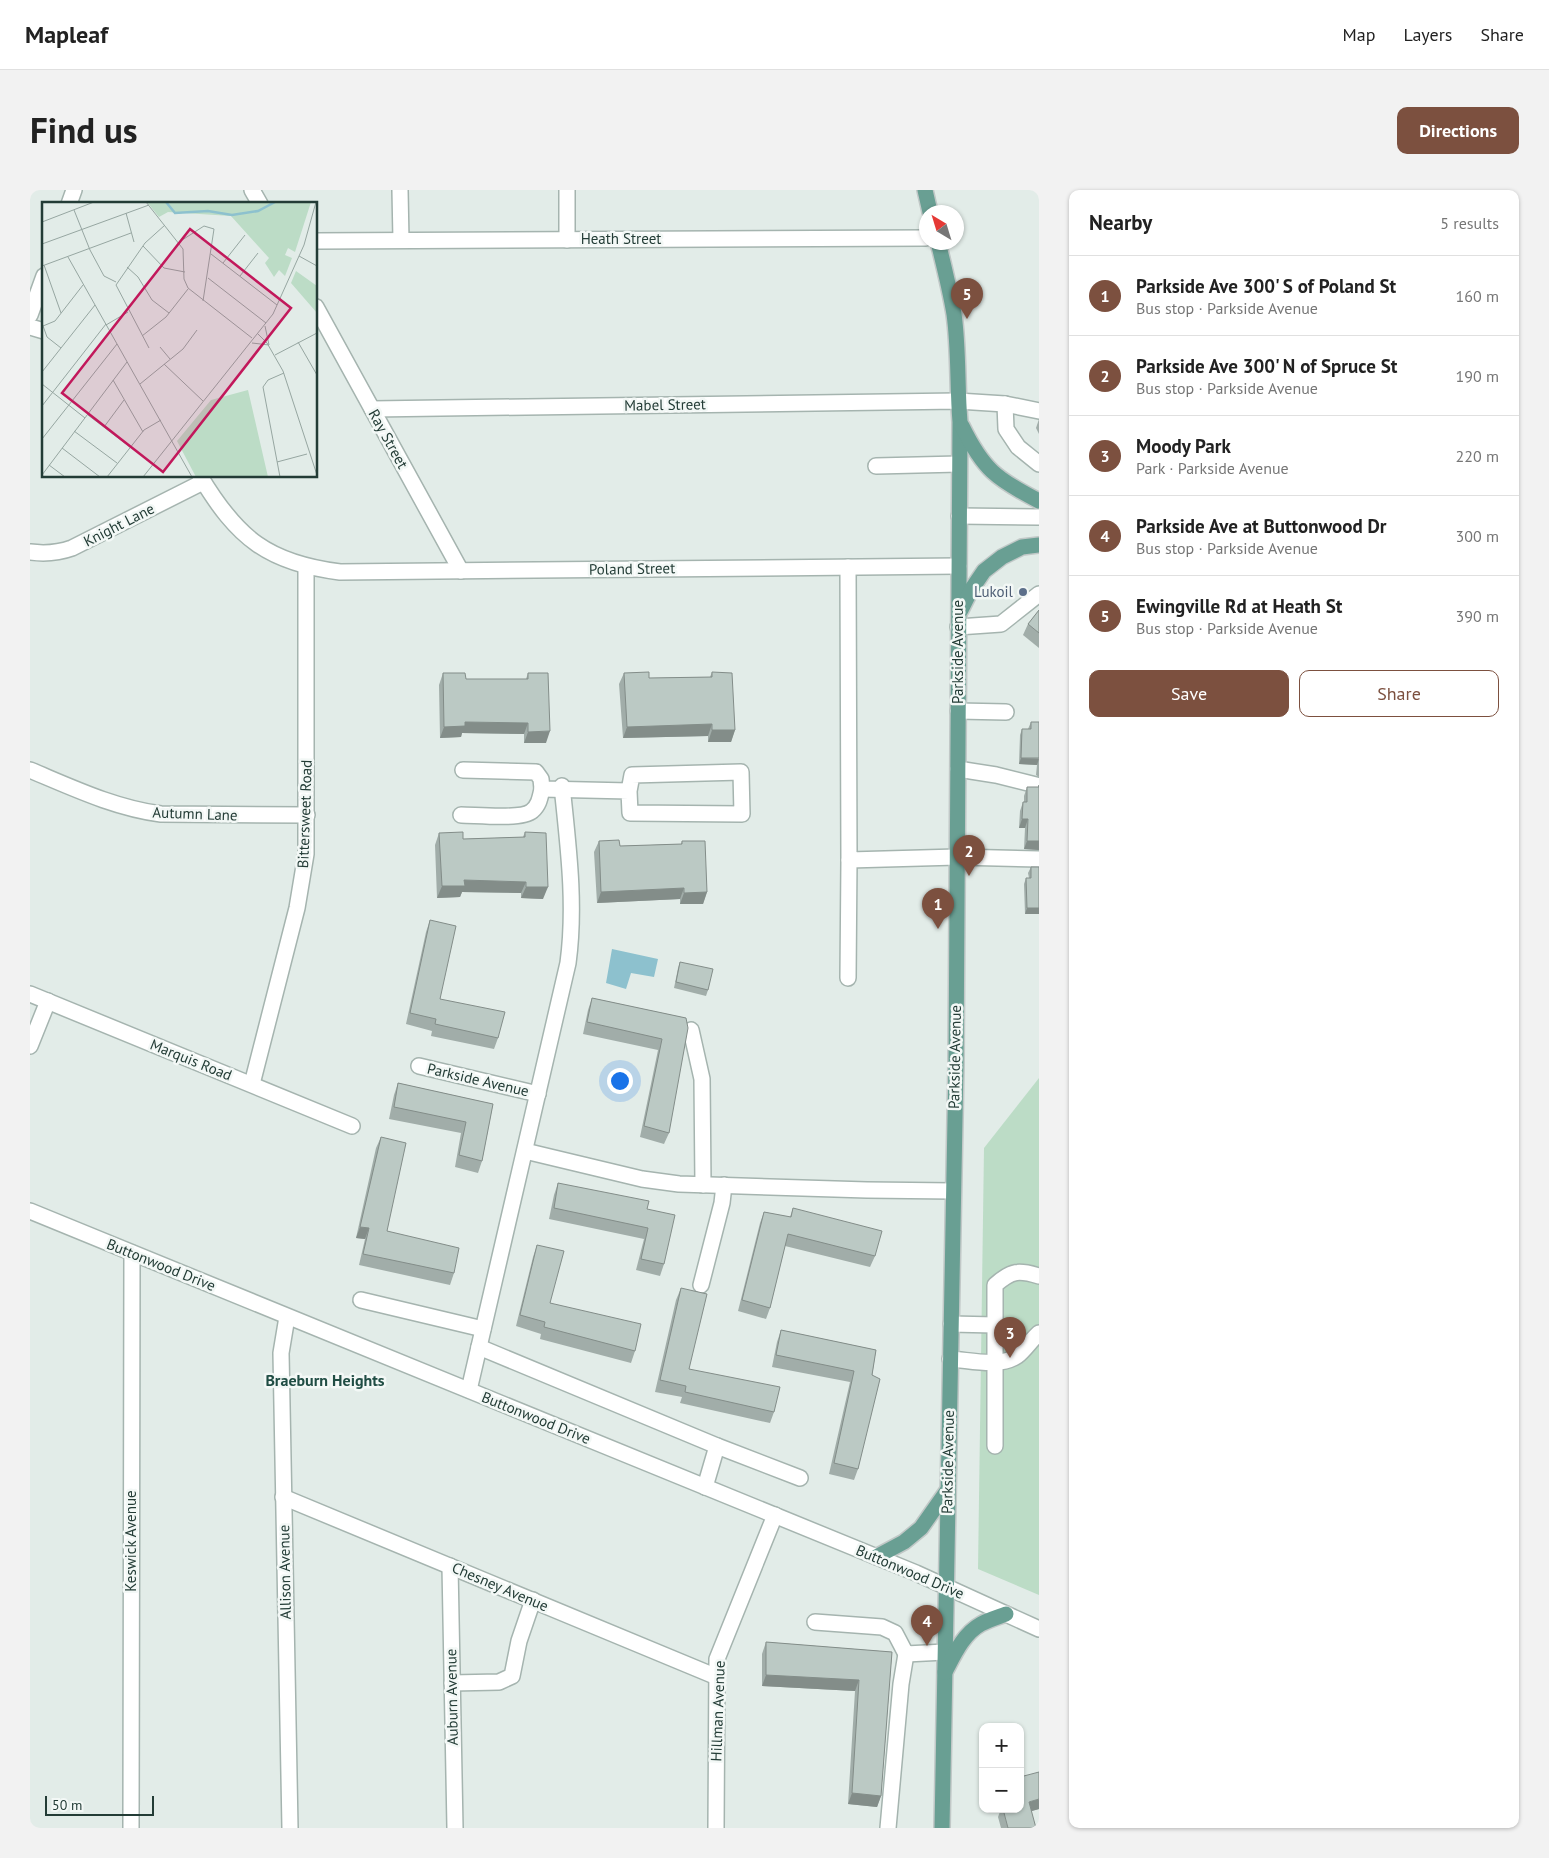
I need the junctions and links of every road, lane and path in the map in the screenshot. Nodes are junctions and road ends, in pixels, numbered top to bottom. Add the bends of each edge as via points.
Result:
1 (74, 190) edge
2 (252, 190) edge
3 (400, 190) edge
4 (568, 190) edge
5 (924, 190) edge
6 (70, 202) edge
7 (259, 202) edge
8 (928, 205) edge
9 (919, 238) edge
10 (401, 240) junction
11 (567, 240) junction
12 (318, 241) edge
13 (940, 250) edge
14 (42, 282) edge
15 (318, 311) edge
16 (30, 315) edge
17 (958, 401) junction
18 (1005, 404) junction
19 (372, 409) junction
20 (1039, 411) edge
21 (960, 422) junction
22 (959, 464) junction
23 (1039, 464) edge
24 (876, 466) dead end
25 (202, 479) edge
26 (1039, 501) edge
27 (959, 516) junction
28 (1039, 517) edge
29 (1039, 545) edge
30 (30, 552) edge
31 (959, 566) junction
32 (306, 567) junction
33 (848, 567) junction
34 (461, 571) junction
35 (1039, 594) edge
36 (958, 622) junction
37 (958, 711) junction
38 (1006, 712) dead end
39 (958, 769) junction
40 (30, 770) edge
41 (463, 770) dead end
42 (1036, 785) edge
43 (562, 788) junction
44 (542, 789) junction
45 (629, 791) junction
46 (307, 815) junction
47 (461, 815) dead end
48 (957, 857) junction
49 (1039, 859) edge
50 (849, 860) junction
51 (848, 978) dead end
52 (30, 994) edge
53 (48, 1001) junction
54 (692, 1030) dead end
55 (30, 1046) edge
56 (419, 1066) dead end
57 (252, 1084) junction
58 (538, 1094) junction
59 (352, 1126) dead end
60 (525, 1151) junction
61 (703, 1185) junction
62 (724, 1186) junction
63 (953, 1191) junction
64 (30, 1211) edge
65 (132, 1253) junction
66 (1039, 1276) edge
67 (701, 1286) dead end
68 (361, 1300) dead end
69 (288, 1317) junction
70 (951, 1324) junction
71 (995, 1325) junction
72 (483, 1329) junction
73 (1039, 1333) edge
74 (479, 1347) junction
75 (950, 1359) junction
76 (995, 1362) junction
77 (469, 1390) junction
78 (717, 1446) junction
79 (995, 1446) dead end
80 (800, 1478) dead end
81 (705, 1487) junction
82 (947, 1491) junction
83 (284, 1497) junction
84 (775, 1515) junction
85 (876, 1557) junction
86 (450, 1566) junction
87 (946, 1586) junction
88 (533, 1600) junction
89 (1006, 1614) junction
90 (815, 1622) dead end
91 (1039, 1629) edge
92 (945, 1652) junction
93 (906, 1654) junction
94 (944, 1673) junction
95 (717, 1677) junction
96 (452, 1683) junction
97 (131, 1828) edge
98 (290, 1828) edge
99 (455, 1828) edge
100 (716, 1828) edge
101 (888, 1828) edge
102 (942, 1828) edge

1 - 6 street
2 - 7 street
3 - 10 street
4 - 11 street
5 - 8 main road
9 - 11 street, Heath Street
10 - 11 street, Heath Street
10 - 12 street, Heath Street
13 - 17 main road, Parkside Avenue via 954,314
14 - 16 street
15 - 19 street, Ray Street
17 - 18 street, Mabel Street
17 - 19 street, Mabel Street
17 - 21 main road, Parkside Avenue
18 - 20 street, Mabel Street
18 - 23 street via 1006,430 1018,447
19 - 34 street, Ray Street
21 - 22 main road, Parkside Avenue
21 - 26 main road via 983,463 1001,480
22 - 24 street
22 - 27 main road, Parkside Avenue
25 - 30 street, Knight Lane via 72,548 58,553
25 - 32 street, Poland Street via 219,508 252,541 271,553
27 - 28 street
27 - 31 main road, Parkside Avenue
29 - 36 main road via 1022,547 984,571 971,590
31 - 33 street, Poland Street
31 - 36 main road, Parkside Avenue
32 - 34 street, Poland Street via 340,572
32 - 46 street, Bittersweet Road
33 - 34 street, Poland Street
33 - 50 street
35 - 36 street via 1001,624
36 - 37 main road, Parkside Avenue
37 - 38 street
37 - 39 main road, Parkside Avenue
39 - 42 street
39 - 48 main road, Parkside Avenue
40 - 46 street, Autumn Lane via 140,812
41 - 44 street via 536,772
43 - 44 street
43 - 45 street
43 - 58 street via 573,903 572,933
44 - 47 street via 539,803 531,812 520,816
45 - 45 street via 632,775 740,772 742,814 630,813
46 - 57 street, Bittersweet Road via 301,889
48 - 49 street
48 - 50 street
48 - 63 main road, Parkside Avenue
50 - 51 street
52 - 53 street, Marquis Road
53 - 55 street
53 - 57 street, Marquis Road
54 - 61 street via 702,1079
56 - 58 street, Parkside Avenue
57 - 59 street, Marquis Road
58 - 60 street
60 - 61 street via 642,1179
60 - 72 street
61 - 62 street
62 - 63 street
62 - 67 street
63 - 70 main road, Parkside Avenue
64 - 65 street, Buttonwood Drive
65 - 69 street, Buttonwood Drive
65 - 97 street, Keswick Avenue
66 - 71 street via 1023,1271 995,1285
68 - 72 street
69 - 77 street, Buttonwood Drive
69 - 83 street, Allison Avenue via 281,1353
70 - 71 street
70 - 75 main road, Parkside Avenue
71 - 76 street
72 - 74 street
73 - 76 street via 1017,1355 1007,1361
74 - 77 street
74 - 78 street
75 - 76 street
75 - 82 main road, Parkside Avenue
76 - 79 street
77 - 81 street, Buttonwood Drive
78 - 80 street
78 - 81 street
81 - 84 street, Buttonwood Drive
82 - 85 main road via 921,1528 904,1542
82 - 87 main road, Parkside Avenue
83 - 86 street, Chesney Avenue
83 - 98 street, Allison Avenue
84 - 85 street, Buttonwood Drive
84 - 95 street, Hillman Avenue via 717,1659
85 - 87 street, Buttonwood Drive
86 - 88 street, Chesney Avenue
86 - 96 street, Auburn Avenue
87 - 89 street, Buttonwood Drive
87 - 92 main road, Parkside Avenue
88 - 95 street, Chesney Avenue
88 - 96 street via 519,1641 512,1676 499,1682
89 - 91 street, Buttonwood Drive
89 - 94 main road via 974,1629 961,1642
90 - 93 street via 882,1627 895,1633
92 - 93 street
92 - 94 main road, Parkside Avenue
93 - 101 street
94 - 102 main road, Parkside Avenue
95 - 100 street, Hillman Avenue
96 - 99 street, Auburn Avenue

